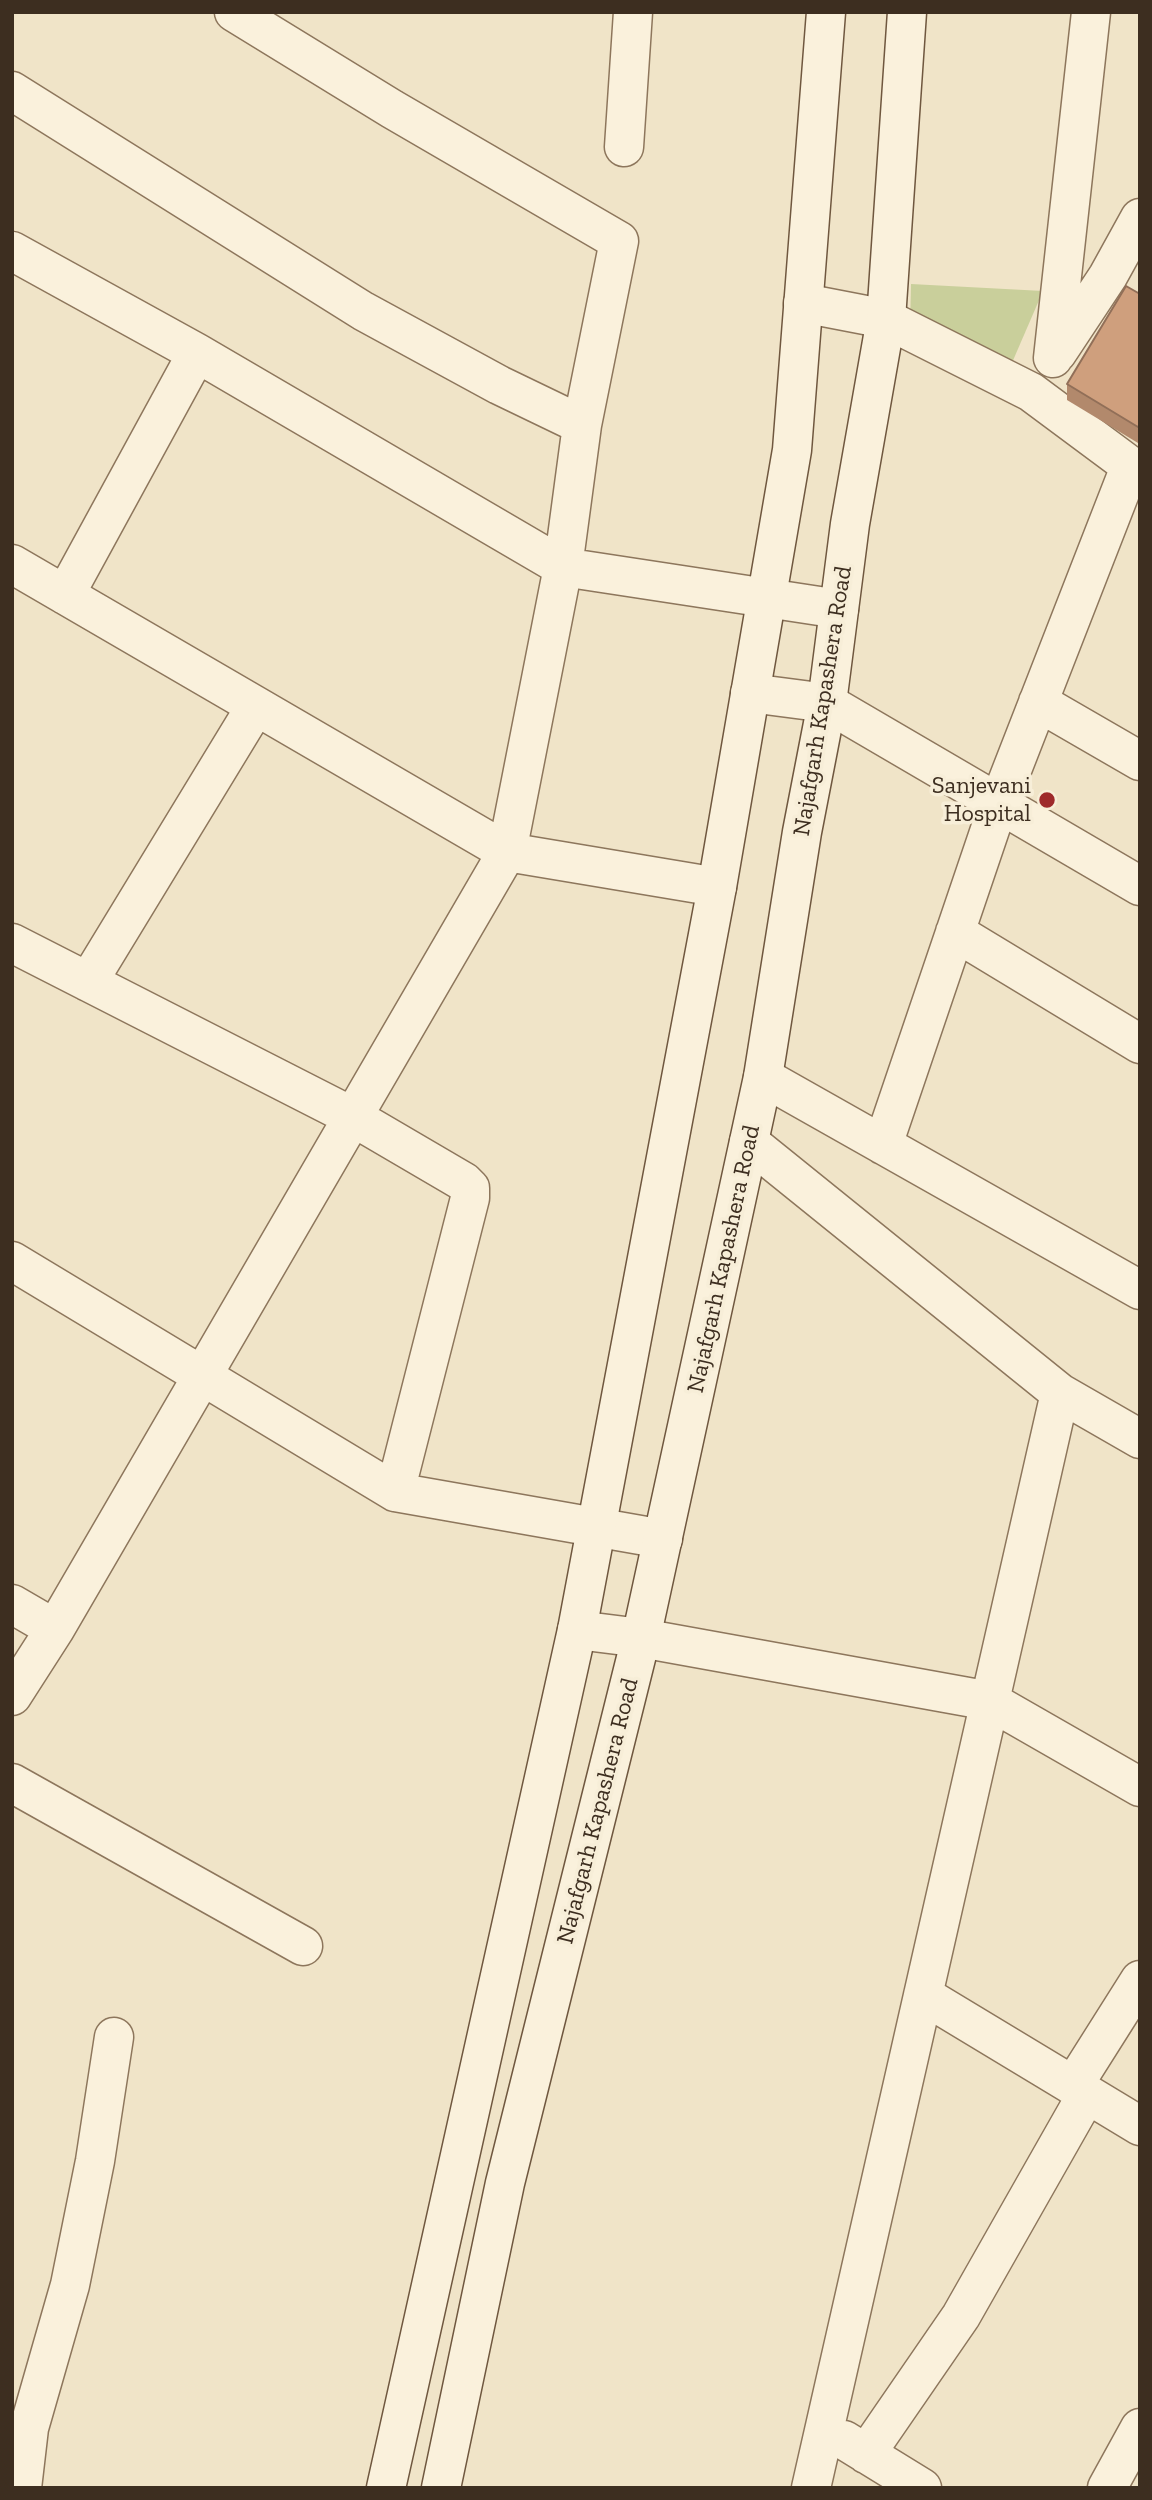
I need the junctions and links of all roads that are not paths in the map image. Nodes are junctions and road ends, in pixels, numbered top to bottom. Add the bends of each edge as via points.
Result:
1 (234, 12) edge
2 (633, 12) edge
3 (826, 12) edge
4 (907, 12) edge
5 (1091, 12) edge
6 (12, 91) edge
7 (624, 147) dead end
8 (1140, 218) edge
9 (12, 251) edge
10 (1108, 276) junction
11 (1140, 295) edge
12 (803, 303) junction
13 (886, 319) junction
14 (197, 353) junction
15 (1053, 359) junction
16 (1031, 392) junction
17 (582, 425) junction
18 (1135, 470) edge
19 (12, 564) edge
20 (563, 567) junction
21 (65, 595) junction
22 (766, 597) junction
23 (839, 608) junction
24 (750, 693) junction
25 (1038, 702) junction
26 (827, 703) junction
27 (256, 706) junction
28 (1140, 761) edge
29 (999, 803) junction
30 (508, 852) junction
31 (1140, 886) edge
32 (717, 887) junction
33 (955, 932) junction
34 (12, 943) edge
35 (88, 982) junction
36 (1140, 1044) edge
37 (763, 1077) junction
38 (353, 1117) junction
39 (749, 1142) junction
40 (883, 1145) junction
41 (12, 1261) edge
42 (1140, 1290) edge
43 (202, 1376) junction
44 (1060, 1393) junction
45 (1140, 1439) edge
46 (395, 1492) junction
47 (597, 1527) junction
48 (663, 1539) junction
49 (12, 1604) edge
50 (55, 1629) junction
51 (577, 1630) junction
52 (641, 1637) junction
53 (12, 1696) edge
54 (990, 1701) junction
55 (12, 1783) edge
56 (1140, 1787) edge
57 (303, 1946) dead end
58 (1140, 1980) edge
59 (923, 1995) junction
60 (114, 2037) dead end
61 (1080, 2090) junction
62 (1140, 2126) edge
63 (824, 2428) junction
64 (1140, 2428) edge
65 (866, 2454) junction
66 (22, 2488) edge
67 (386, 2488) edge
68 (441, 2488) edge
69 (811, 2488) edge
70 (922, 2488) edge
71 (1107, 2488) edge

1 - 17 street via 617,238 620,244
2 - 7 street
3 - 12 street
4 - 13 street, Najafgarh Kapashera Road
5 - 15 street
6 - 17 street via 363,311
8 - 10 street
9 - 14 street
10 - 11 street
10 - 15 street
12 - 13 street
12 - 22 street via 792,450
13 - 16 street
13 - 23 street, Najafgarh Kapashera Road
14 - 20 street
14 - 21 street
15 - 16 street
16 - 18 street
17 - 20 street
18 - 25 street
19 - 21 street
20 - 22 street
20 - 30 street
21 - 27 street
22 - 23 street
22 - 24 street
23 - 26 street, Najafgarh Kapashera Road
24 - 26 street
24 - 32 street
25 - 28 street
25 - 29 street
26 - 29 street
26 - 37 street, Najafgarh Kapashera Road
27 - 30 street
27 - 35 street
29 - 31 street
29 - 33 street
30 - 32 street
30 - 38 street
32 - 47 street
33 - 36 street
33 - 40 street
34 - 35 street
35 - 38 street
37 - 39 street, Najafgarh Kapashera Road
37 - 40 street
38 - 43 street
38 - 46 street via 470,1188
39 - 44 street
39 - 48 street, Najafgarh Kapashera Road
40 - 42 street
41 - 43 street
43 - 46 street
43 - 50 street
44 - 45 street
44 - 54 street
46 - 47 street
47 - 48 street
47 - 51 street
48 - 52 street, Najafgarh Kapashera Road
49 - 50 street
50 - 53 street
51 - 52 street
51 - 67 street
52 - 54 street
52 - 68 street, Najafgarh Kapashera Road via 505,2183
54 - 56 street
54 - 59 street
55 - 57 street
58 - 61 street
59 - 61 street
59 - 63 street
60 - 66 street via 70,2285 29,2428
61 - 62 street
61 - 65 street via 961,2316
63 - 65 street
63 - 69 street
64 - 71 street
65 - 70 street

